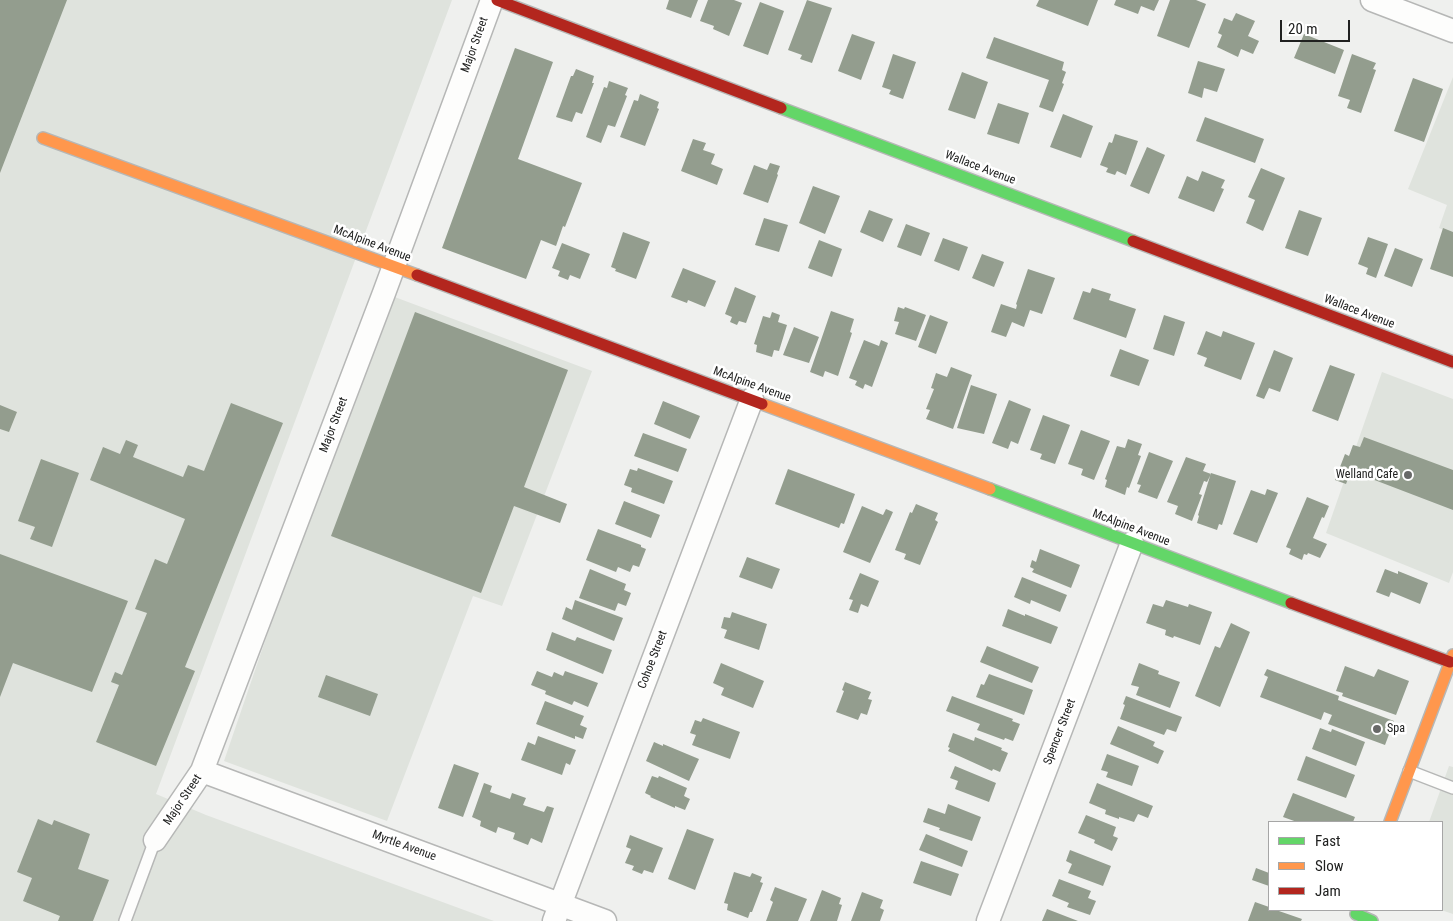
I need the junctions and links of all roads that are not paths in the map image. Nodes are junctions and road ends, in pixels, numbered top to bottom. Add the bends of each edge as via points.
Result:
1 (492, 0) edge
2 (497, 0) edge
3 (1372, 0) edge
4 (1453, 31) edge
5 (43, 138) dead end
6 (394, 267) junction
7 (1453, 362) edge
8 (752, 400) junction
9 (1132, 543) junction
10 (1452, 658) edge
11 (1409, 770) junction
12 (202, 771) junction
13 (1453, 788) edge
14 (1390, 821) edge
15 (155, 840) joint
16 (557, 913) edge
17 (1355, 915) edge
18 (125, 921) edge
19 (605, 921) edge
20 (988, 921) edge
21 (1372, 921) edge

1 - 6 street, Major Street
2 - 7 street, Wallace Avenue
3 - 4 street
5 - 6 street, McAlpine Avenue
6 - 8 street, McAlpine Avenue
6 - 12 street, Major Street
8 - 9 street, McAlpine Avenue
8 - 16 street, Cohoe Street
9 - 10 street, McAlpine Avenue
9 - 20 street, Spencer Street
10 - 11 street
11 - 13 lane
11 - 14 street
12 - 15 street, Major Street
12 - 16 street, Myrtle Avenue
15 - 18 lane
16 - 19 street, Myrtle Avenue
17 - 21 street

